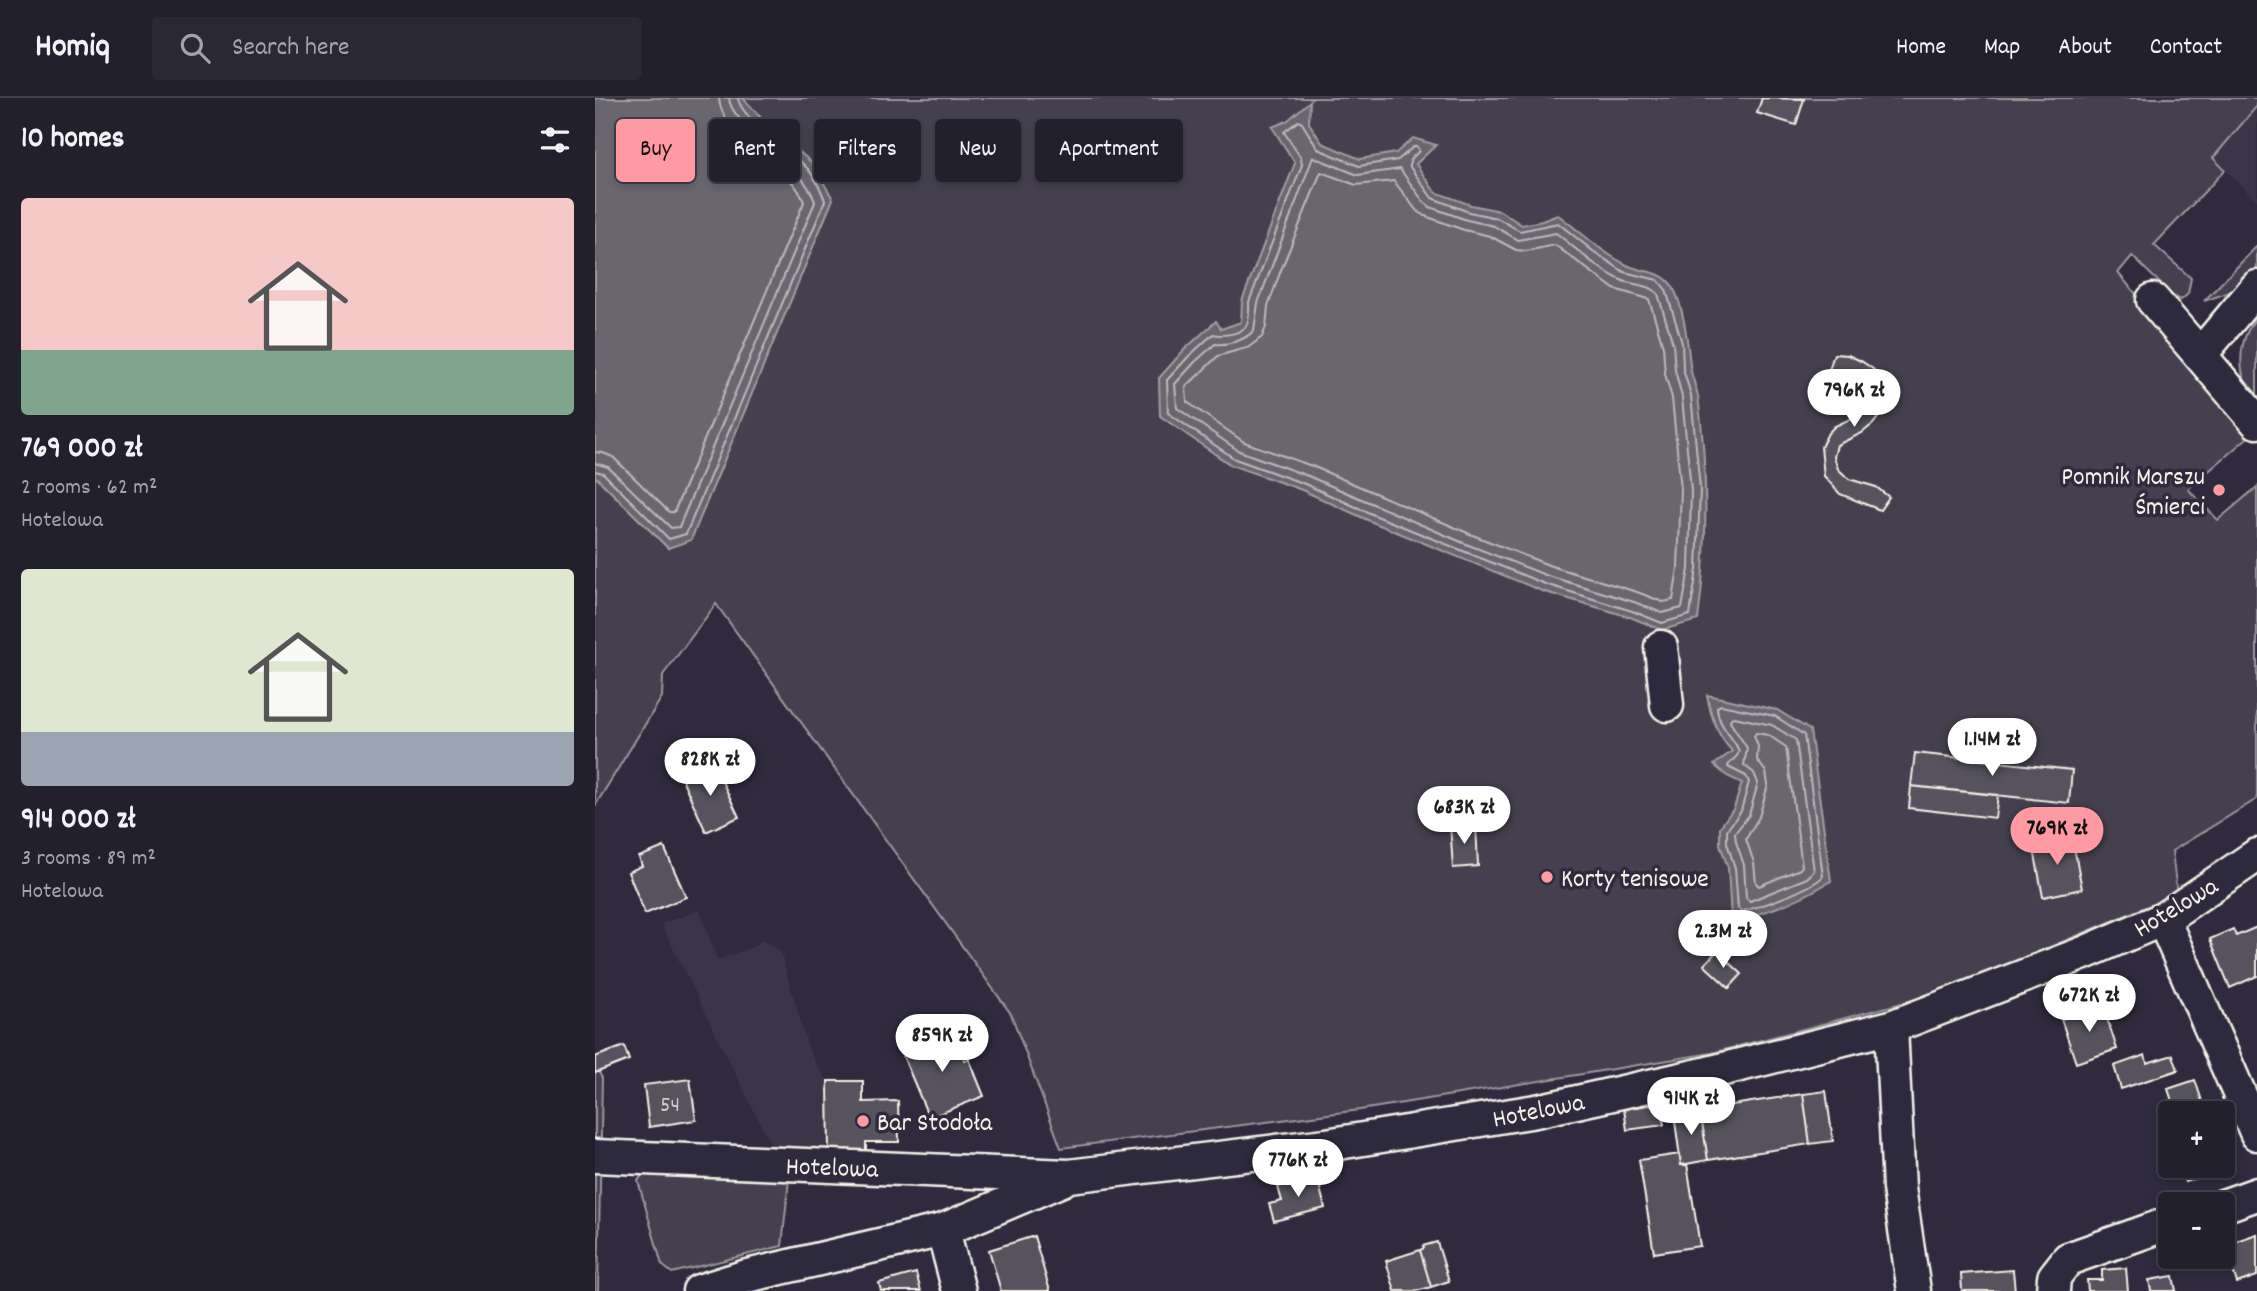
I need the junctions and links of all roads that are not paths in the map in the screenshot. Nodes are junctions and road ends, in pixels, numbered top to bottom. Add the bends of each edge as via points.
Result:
1 (2257, 287) edge
2 (2153, 300) dead end
3 (2200, 355) junction
4 (2257, 422) edge
5 (1661, 647) dead end
6 (1667, 705) dead end
7 (2257, 855) edge
8 (2163, 919) junction
9 (1891, 1027) junction
10 (2257, 1134) edge
11 (595, 1156) edge
12 (1069, 1176) junction
13 (2257, 1194) edge
14 (2235, 1202) edge
15 (2158, 1227) edge
16 (943, 1230) junction
17 (699, 1291) edge
18 (959, 1291) edge
19 (1914, 1291) edge
20 (2053, 1291) edge

1 - 3 street
2 - 3 street
3 - 4 street
5 - 6 street
7 - 8 street, Hotelowa
8 - 9 street, Hotelowa
8 - 10 street
9 - 12 street, Hotelowa via 1536,1111 1326,1145
9 - 19 street via 1899,1188
11 - 12 street, Hotelowa
12 - 16 street, Hotelowa
13 - 14 street
15 - 20 street via 2068,1259 2054,1278
16 - 17 street, Hotelowa
16 - 18 street

